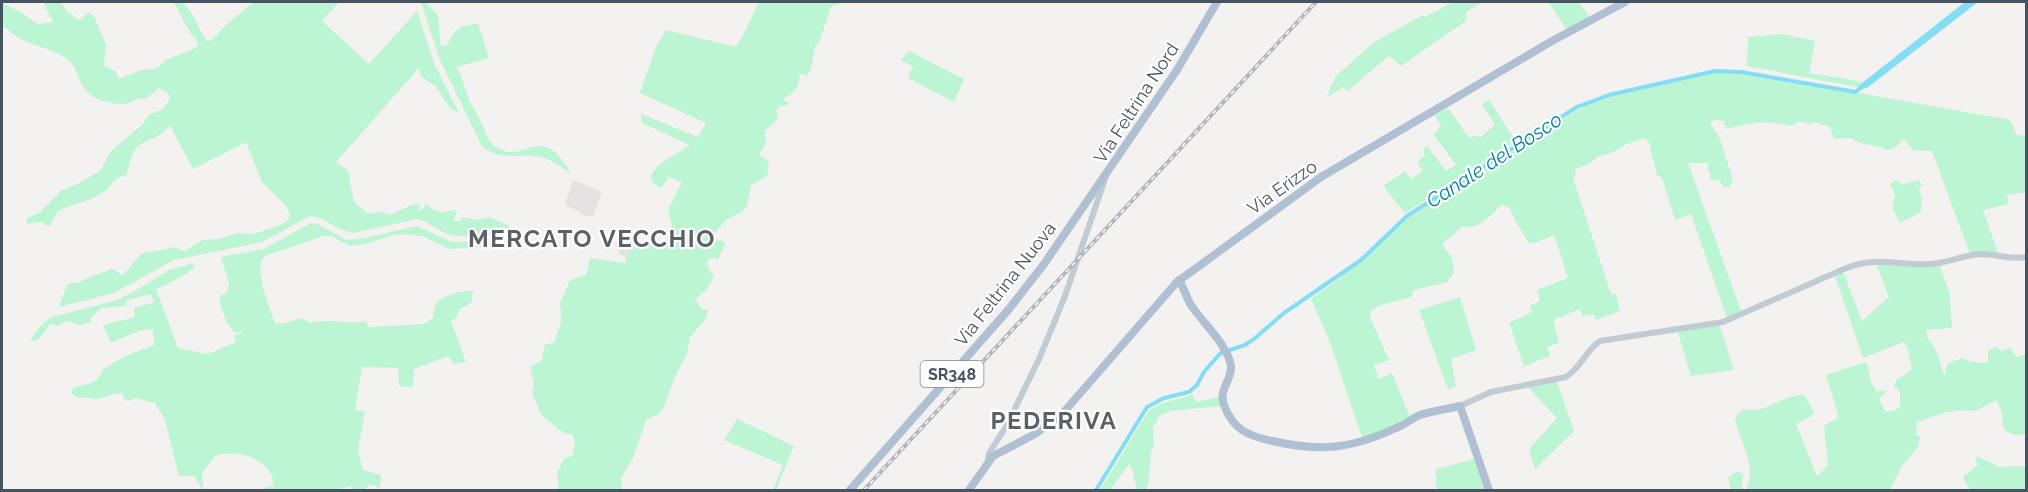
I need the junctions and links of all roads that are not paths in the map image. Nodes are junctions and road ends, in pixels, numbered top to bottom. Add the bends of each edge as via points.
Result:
1 (1217, 2) edge
2 (1625, 2) edge
3 (1107, 172) junction
4 (1076, 217) junction
5 (1089, 225) junction
6 (2026, 258) edge
7 (1179, 280) junction
8 (1460, 406) junction
9 (1003, 434) junction
10 (1019, 442) junction
11 (998, 449) junction
12 (850, 490) edge
13 (969, 490) edge
14 (1489, 490) edge

1 - 3 main road, Via Feltrina Nord / SR348 via 1177,70
2 - 7 main road, Via Erizzo via 1328,173
3 - 4 main road, Via Feltrina Nuova / SR348
3 - 5 street, Via Feltrina Nord
4 - 5 street
4 - 12 main road, Via Feltrina Nuova / SR348 via 1009,309
5 - 9 street, Via Feltrina Nord via 1040,359
6 - 8 street via 1982,254 1932,264 1864,262 1723,322 1600,341 1566,377 1491,392
7 - 8 main road via 1193,308 1226,353 1231,371 1223,390 1224,404 1247,434 1308,448 1343,446 1389,432 1418,416
7 - 10 main road, Via Erizzo via 1063,413
8 - 14 main road
9 - 10 street via 1010,444
9 - 11 street, Via Feltrina Nord
10 - 11 main road, Via Erizzo
11 - 13 main road, Via Erizzo

